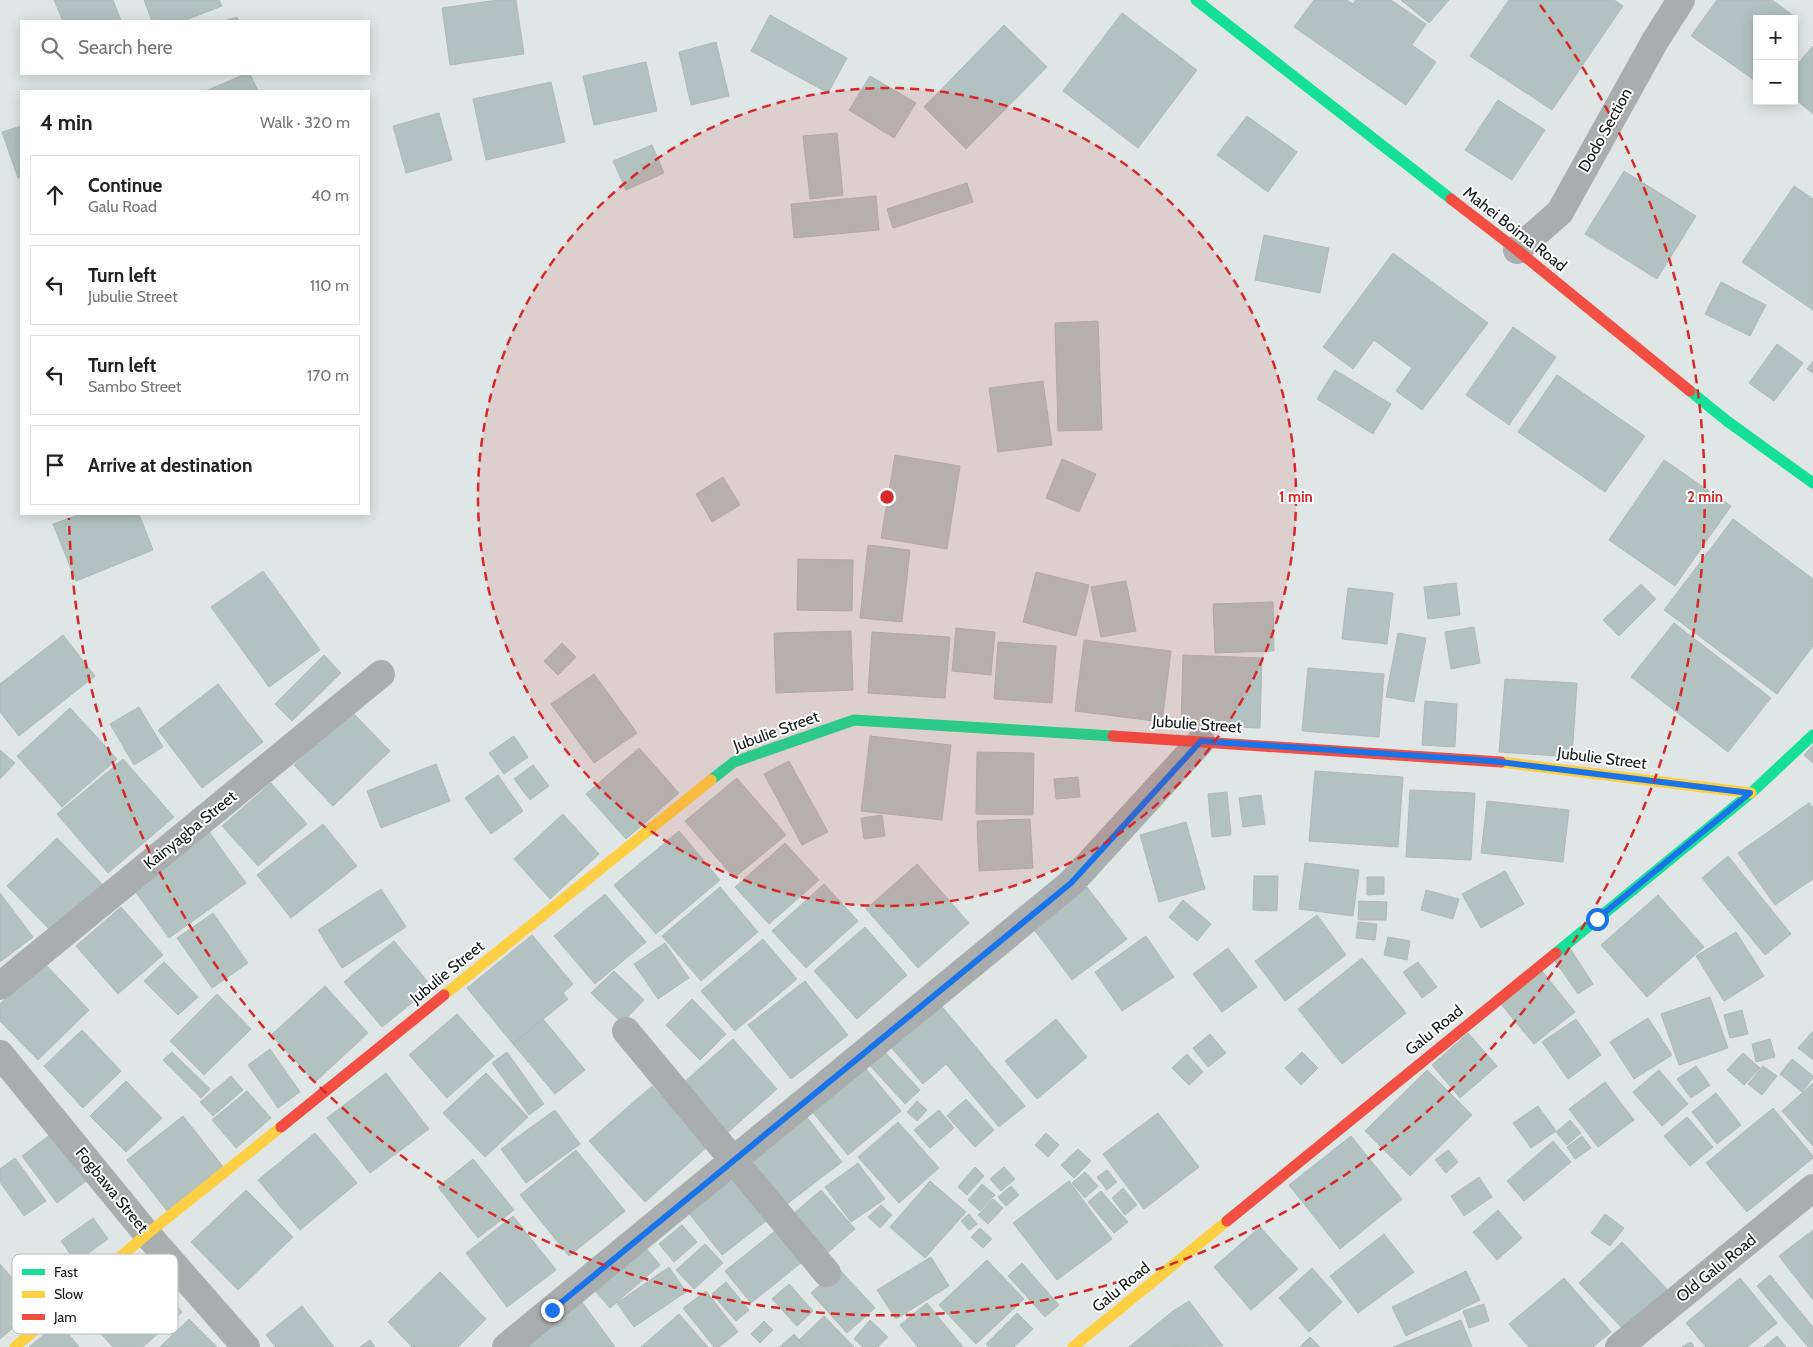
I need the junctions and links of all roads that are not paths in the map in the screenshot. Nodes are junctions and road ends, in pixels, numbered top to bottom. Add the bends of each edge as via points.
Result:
1 (1196, 0) edge
2 (1681, 0) edge
3 (1517, 250) junction
4 (1813, 483) edge
5 (381, 674) dead end
6 (1813, 735) edge
7 (1201, 741) junction
8 (1750, 793) junction
9 (0, 986) edge
10 (626, 1031) dead end
11 (0, 1054) edge
12 (733, 1161) junction
13 (1813, 1188) edge
14 (148, 1234) junction
15 (124, 1254) edge
16 (165, 1254) edge
17 (178, 1269) edge
18 (827, 1273) dead end
19 (29, 1334) edge
20 (1624, 1346) edge
21 (14, 1347) edge
22 (246, 1347) edge
23 (506, 1347) edge
24 (1073, 1347) edge

1 - 3 street, Mahei Boima Road
2 - 3 street, Dodo Section via 1560,212
3 - 4 street, Mahei Boima Road via 1727,421
5 - 9 street, Kainyagba Street
6 - 8 street, Galu Road
7 - 8 street, Jubulie Street via 1492,761
7 - 12 street via 1071,883
7 - 14 street, Jubulie Street via 854,720 734,762
8 - 24 street, Galu Road
10 - 12 street
11 - 14 street, Fogbawa Street
12 - 18 street
12 - 23 street
13 - 20 street, Old Galu Road
14 - 15 street, Jubulie Street
14 - 16 street, Fogbawa Street
17 - 22 street, Fogbawa Street
19 - 21 street, Jubulie Street

